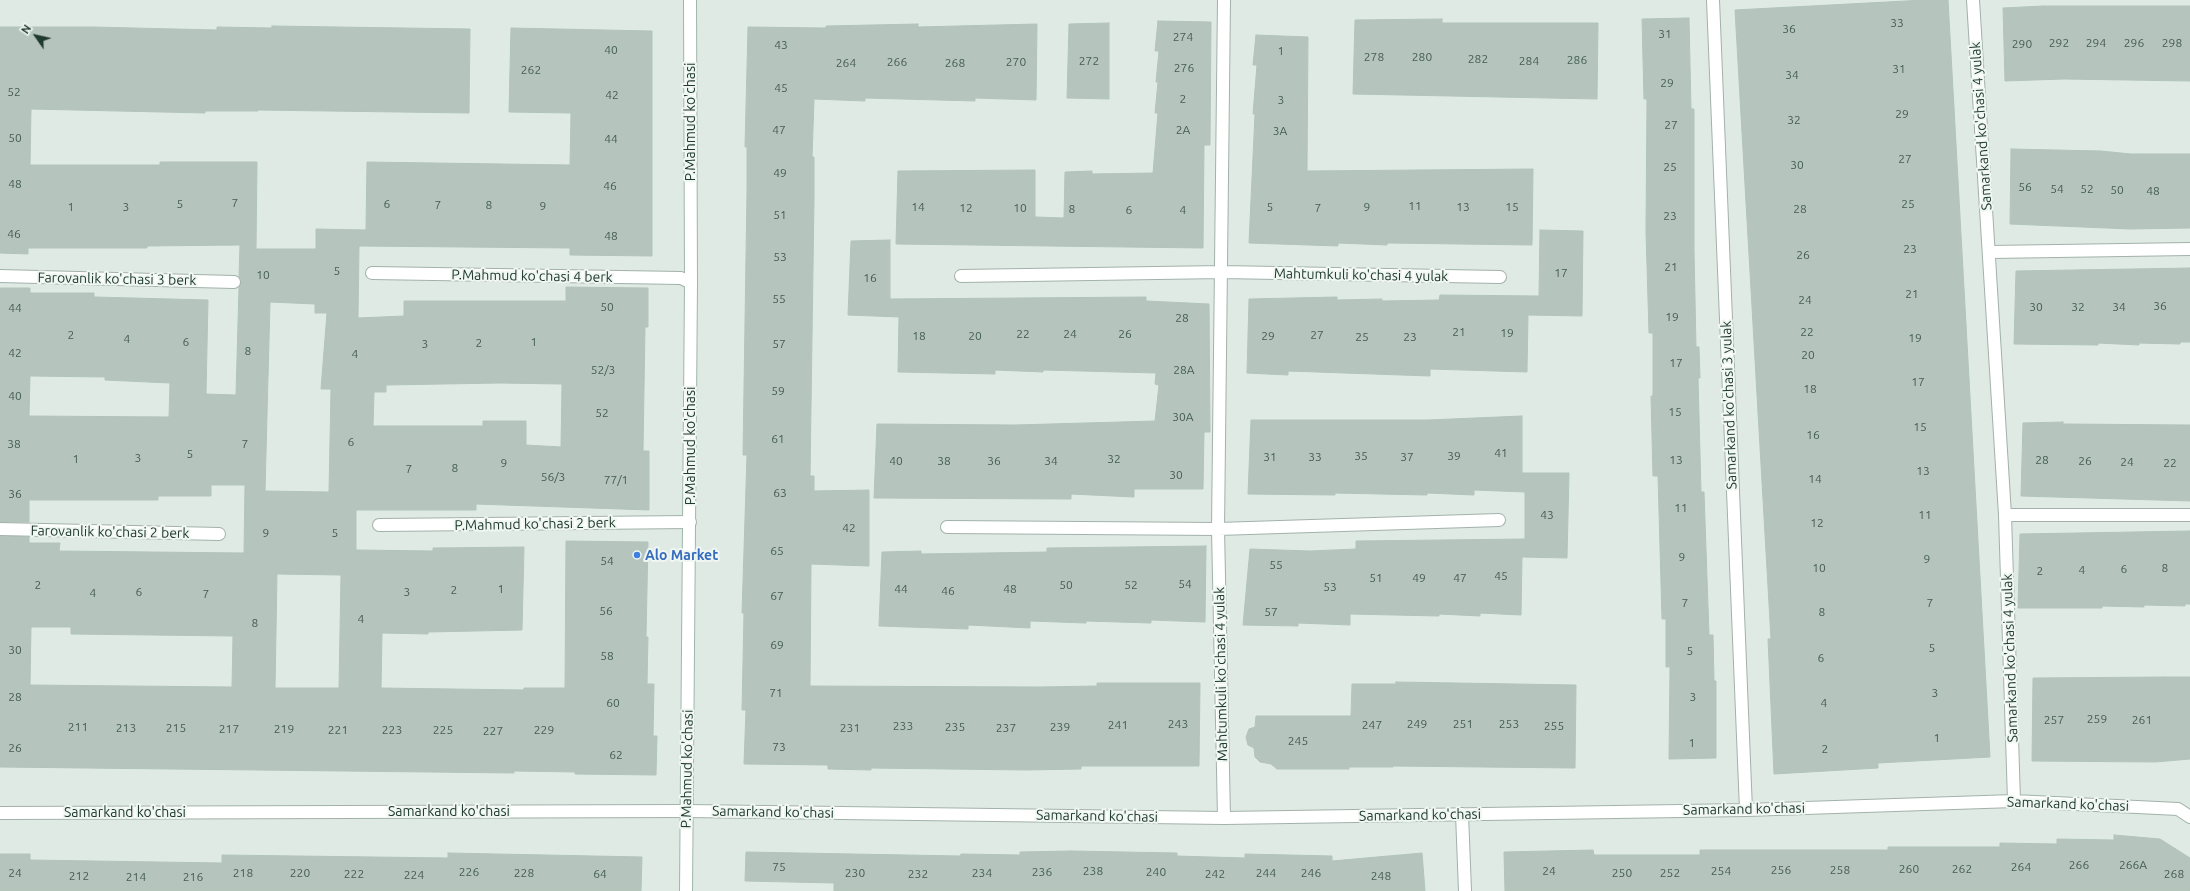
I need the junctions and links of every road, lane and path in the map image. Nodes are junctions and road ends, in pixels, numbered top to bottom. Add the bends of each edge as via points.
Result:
1 (690, 0) edge
2 (1224, 0) edge
3 (1713, 0) edge
4 (1973, 0) edge
5 (2190, 249) edge
6 (1990, 252) junction
7 (1222, 272) junction
8 (372, 273) dead end
9 (0, 276) edge
10 (961, 276) dead end
11 (1500, 277) dead end
12 (234, 282) dead end
13 (691, 283) junction
14 (2005, 515) junction
15 (2190, 515) edge
16 (1499, 520) dead end
17 (690, 522) junction
18 (379, 525) dead end
19 (947, 527) dead end
20 (0, 529) edge
21 (1218, 529) junction
22 (219, 534) dead end
23 (2014, 801) junction
24 (1746, 810) junction
25 (687, 811) junction
26 (0, 813) edge
27 (1462, 814) junction
28 (2190, 817) edge
29 (1224, 818) junction
30 (686, 891) edge
31 (1465, 891) edge

1 - 13 street, P.Mahmud ko'chasi
2 - 7 street, Mahtumkuli ko'chasi 4 yulak
3 - 24 street, Samarkand ko'chasi 3 yulak
4 - 6 street, Samarkand ko'chasi 4 yulak
5 - 6 street
6 - 14 street, Samarkand ko'chasi 4 yulak
7 - 10 street, Mahtumkuli ko'chasi 4 yulak
7 - 11 street, Mahtumkuli ko'chasi 4 yulak
7 - 21 street, Mahtumkuli ko'chasi 4 yulak
8 - 13 street, P.Mahmud ko'chasi 4 berk via 681,278
9 - 12 street, Farovanlik ko'chasi 3 berk
13 - 17 street, P.Mahmud ko'chasi
14 - 15 street
14 - 23 street, Samarkand ko'chasi 4 yulak
16 - 21 street
17 - 18 street, P.Mahmud ko'chasi 2 berk
17 - 25 street, P.Mahmud ko'chasi
19 - 21 street
20 - 22 street, Farovanlik ko'chasi 2 berk
21 - 29 street, Mahtumkuli ko'chasi 4 yulak
23 - 24 street, Samarkand ko'chasi
23 - 28 street, Samarkand ko'chasi via 2178,809
24 - 27 street, Samarkand ko'chasi
25 - 26 street, Samarkand ko'chasi
25 - 29 street, Samarkand ko'chasi
25 - 30 street, P.Mahmud ko'chasi
27 - 29 street, Samarkand ko'chasi
27 - 31 street

